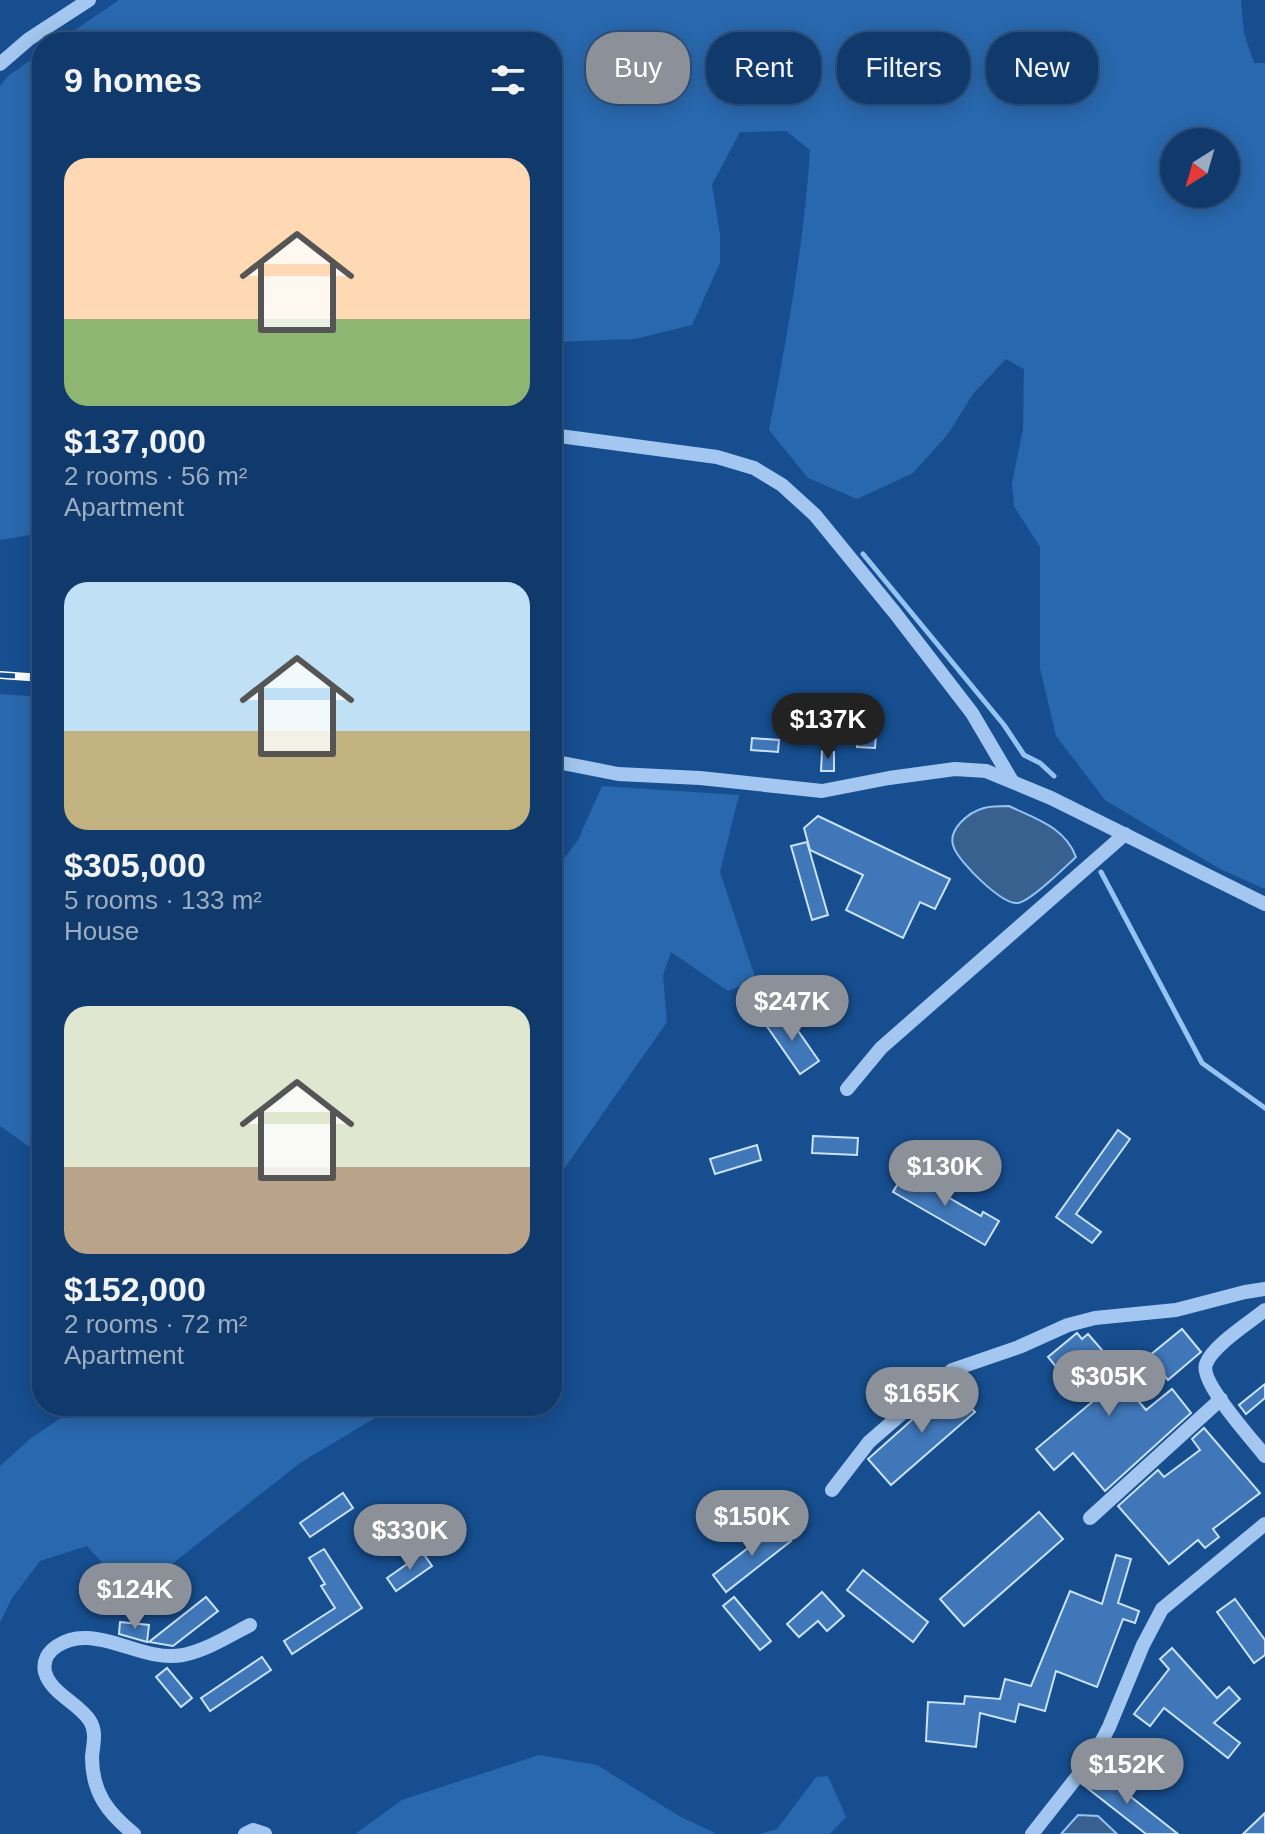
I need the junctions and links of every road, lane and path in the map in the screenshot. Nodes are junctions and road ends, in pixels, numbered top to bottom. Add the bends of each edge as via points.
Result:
1 (89, 0) edge
2 (40, 32) edge
3 (32, 37) edge
4 (0, 64) edge
5 (562, 436) edge
6 (562, 763) edge
7 (1012, 781) junction
8 (1125, 834) junction
9 (1265, 904) edge
10 (847, 1089) dead end
11 (1265, 1289) edge
12 (1265, 1310) edge
13 (1221, 1399) junction
14 (1265, 1456) edge
15 (832, 1490) dead end
16 (1090, 1518) dead end
17 (1265, 1524) edge
18 (250, 1625) dead end
19 (134, 1834) edge
20 (245, 1834) edge
21 (265, 1834) edge
22 (1032, 1834) edge

1 - 2 street
3 - 4 street
5 - 7 street via 717,457 754,468 782,485 815,515 895,613 972,713
6 - 7 street via 618,774 822,791 955,769 986,771
7 - 8 street
8 - 9 street
8 - 10 street via 881,1048
11 - 15 street via 1176,1310 1095,1318 952,1370 869,1442
12 - 13 street via 1206,1362 1212,1389
13 - 14 street
13 - 16 street
17 - 22 street via 1162,1609 1095,1754
18 - 19 street via 181,1655 145,1653 88,1638 68,1640 45,1659 45,1673 54,1686 90,1720 94,1783 101,1802
20 - 21 street

